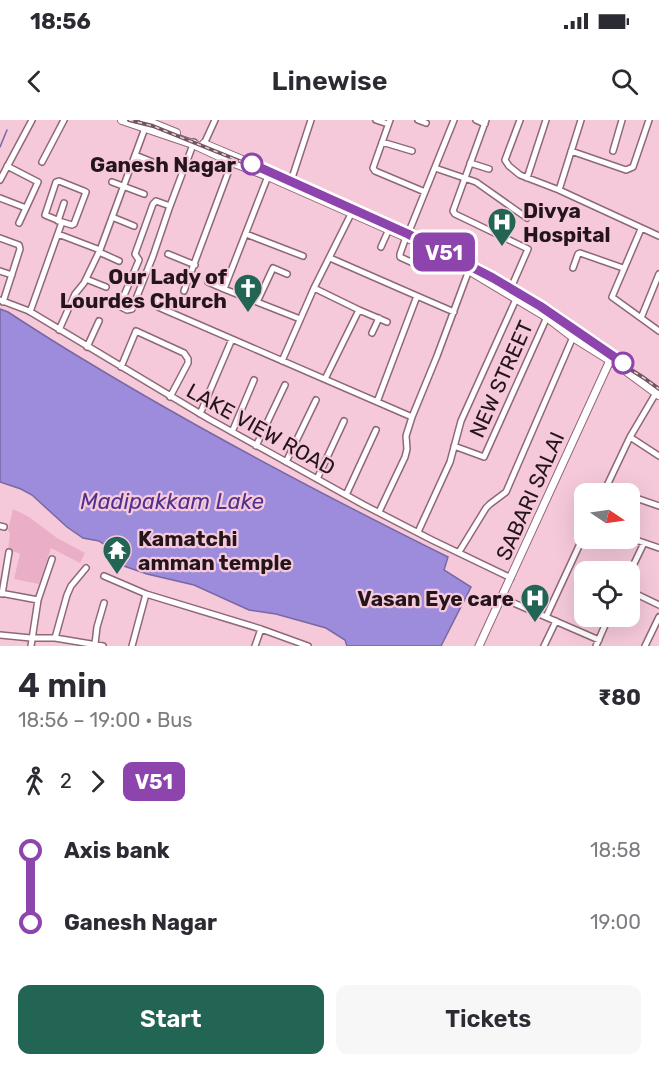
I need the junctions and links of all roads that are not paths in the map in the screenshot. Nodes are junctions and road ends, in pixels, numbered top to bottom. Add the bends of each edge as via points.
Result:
1 (32, 120) edge
2 (64, 120) edge
3 (122, 120) edge
4 (215, 120) edge
5 (311, 120) edge
6 (376, 120) edge
7 (417, 120) edge
8 (454, 120) edge
9 (476, 120) edge
10 (520, 120) edge
11 (546, 120) edge
12 (580, 120) edge
13 (622, 120) edge
14 (649, 120) edge
15 (389, 122) edge
16 (485, 122) edge
17 (426, 123) dead end
18 (145, 124) edge
19 (194, 142) junction
20 (382, 142) junction
21 (204, 144) junction
22 (412, 151) dead end
23 (571, 151) junction
24 (613, 151) dead end
25 (135, 155) junction
26 (42, 162) dead end
27 (232, 162) junction
28 (155, 163) dead end
29 (470, 163) junction
30 (7, 166) junction
31 (435, 168) junction
32 (489, 169) dead end
33 (268, 176) junction
34 (465, 178) junction
35 (527, 178) junction
36 (0, 180) edge
37 (291, 181) junction
38 (112, 182) dead end
39 (124, 186) junction
40 (559, 190) junction
41 (425, 192) junction
42 (144, 194) dead end
43 (0, 198) edge
44 (64, 203) dead end
45 (170, 206) junction
46 (26, 208) junction
47 (353, 211) junction
48 (112, 217) junction
49 (527, 218) dead end
50 (60, 222) junction
51 (19, 223) dead end
52 (134, 226) dead end
53 (640, 229) junction
54 (389, 230) junction
55 (58, 234) junction
56 (246, 234) junction
57 (407, 235) junction
58 (659, 236) edge
59 (0, 238) edge
60 (381, 248) dead end
61 (99, 251) junction
62 (168, 254) dead end
63 (303, 256) dead end
64 (330, 258) junction
65 (119, 261) dead end
66 (195, 265) junction
67 (424, 268) dead end
68 (573, 268) dead end
69 (623, 268) junction
70 (469, 270) junction
71 (0, 271) edge
72 (287, 274) dead end
73 (659, 274) edge
74 (12, 275) junction
75 (86, 279) junction
76 (208, 282) dead end
77 (106, 287) dead end
78 (314, 288) junction
79 (511, 288) junction
80 (224, 289) junction
81 (184, 291) dead end
82 (518, 295) junction
83 (159, 296) dead end
84 (417, 296) junction
85 (2, 301) edge
86 (257, 302) junction
87 (359, 310) junction
88 (30, 312) junction
89 (454, 312) junction
90 (547, 317) junction
91 (378, 318) junction
92 (641, 318) junction
93 (300, 319) junction
94 (99, 321) dead end
95 (387, 322) dead end
96 (59, 330) junction
97 (659, 330) edge
98 (372, 333) dead end
99 (573, 337) junction
100 (232, 339) junction
101 (87, 347) junction
102 (610, 358) junction
103 (282, 361) junction
104 (121, 367) junction
105 (325, 379) junction
106 (254, 380) dead end
107 (285, 385) dead end
108 (658, 392) edge
109 (170, 397) junction
110 (316, 400) dead end
111 (377, 402) junction
112 (200, 414) junction
113 (412, 417) junction
114 (344, 421) dead end
115 (376, 430) dead end
116 (232, 432) junction
117 (630, 437) junction
118 (256, 446) junction
119 (454, 446) junction
120 (659, 456) edge
121 (286, 462) junction
122 (317, 479) junction
123 (608, 483) edge
124 (346, 495) junction
125 (640, 499) edge
126 (659, 506) edge
127 (379, 512) junction
128 (418, 532) junction
129 (640, 542) edge
130 (644, 543) junction
131 (659, 548) edge
132 (578, 549) edge
133 (9, 552) dead end
134 (459, 552) junction
135 (52, 559) dead end
136 (635, 561) edge
137 (86, 568) dead end
138 (104, 576) dead end
139 (511, 578) junction
140 (1, 594) edge
141 (146, 594) junction
142 (640, 596) edge
143 (502, 598) junction
144 (38, 600) junction
145 (104, 603) dead end
146 (659, 605) edge
147 (546, 617) junction
148 (659, 617) edge
149 (556, 621) junction
150 (604, 627) edge
151 (261, 629) junction
152 (0, 635) edge
153 (55, 638) junction
154 (32, 639) junction
155 (597, 643) edge
156 (78, 644) edge
157 (95, 644) junction
158 (30, 646) edge
159 (103, 646) edge
160 (132, 646) edge
161 (255, 646) edge
162 (308, 646) edge
163 (479, 646) edge
164 (544, 646) edge
165 (645, 646) edge

1 - 30 street
2 - 26 street
3 - 18 main road
4 - 21 street
5 - 37 street
6 - 15 street
7 - 17 street
8 - 31 street
9 - 16 street
10 - 35 street via 505,160
11 - 35 street
12 - 23 street
13 - 24 street
14 - 23 street via 633,168 627,171
15 - 20 street
16 - 29 street
18 - 19 main road
18 - 25 street
19 - 21 main road
19 - 27 main road
19 - 45 street
20 - 22 street
20 - 41 street via 375,171
21 - 37 main road
23 - 40 street
25 - 28 street
25 - 39 street
27 - 33 main road
27 - 66 street
29 - 32 street
29 - 34 street
30 - 36 street
30 - 46 street via 38,182
31 - 34 street
31 - 41 street
33 - 47 main road
33 - 56 street
34 - 49 street
34 - 79 street via 455,214 528,249
35 - 40 street
37 - 47 main road
38 - 39 street
39 - 42 street
39 - 48 street
40 - 53 street
41 - 57 street
43 - 46 street
44 - 50 street
45 - 45 street via 156,201 153,204 135,254 139,260 120,305 127,310 132,309
46 - 51 street
47 - 54 main road
47 - 57 main road
47 - 64 street
48 - 52 street
48 - 61 street
50 - 50 street via 74,224 86,195 59,181 45,215
50 - 55 street
53 - 58 street
53 - 69 street
54 - 57 main road
54 - 60 street
55 - 61 street
55 - 88 street
56 - 63 street
56 - 80 street
57 - 67 street via 400,256
57 - 70 main road
57 - 79 main road
59 - 74 street via 19,244
61 - 65 street
61 - 75 street
62 - 66 street
64 - 78 street
64 - 84 street
66 - 81 street
68 - 69 street via 580,253
69 - 92 street via 612,297
70 - 82 main road
70 - 89 street
71 - 74 street
72 - 86 street via 273,268
73 - 92 street
74 - 85 street
75 - 77 street
75 - 96 street
76 - 80 street
78 - 87 street
78 - 93 street
79 - 82 main road
80 - 86 street
82 - 90 main road
82 - 102 main road
82 - 119 street via 461,421
83 - 100 street via 158,307
84 - 89 street
84 - 111 street
85 - 88 street, LAKE VIEW ROAD
86 - 93 street
87 - 91 street
87 - 105 street
88 - 96 street, LAKE VIEW ROAD
89 - 113 street
90 - 99 main road
90 - 119 street, NEW STREET via 484,457
91 - 95 street
91 - 98 street
92 - 97 street
93 - 103 street
94 - 101 street
96 - 101 street, LAKE VIEW ROAD
99 - 102 main road
99 - 134 street via 506,492 486,508
100 - 103 street
100 - 112 street
101 - 104 street, LAKE VIEW ROAD
102 - 108 main road
102 - 139 main road, SABARI SALAI
103 - 105 street
104 - 109 street, LAKE VIEW ROAD
104 - 109 street via 136,331 184,353 188,363
105 - 111 street
106 - 116 street
107 - 118 street
108 - 117 street
109 - 112 street, LAKE VIEW ROAD
110 - 121 street
111 - 113 street
112 - 116 street, LAKE VIEW ROAD
113 - 127 street via 405,457
114 - 122 street
115 - 124 street
116 - 118 street, LAKE VIEW ROAD
117 - 120 street
117 - 123 street
118 - 121 street, LAKE VIEW ROAD
119 - 128 street
121 - 122 street, LAKE VIEW ROAD
122 - 124 street, LAKE VIEW ROAD
124 - 127 street, LAKE VIEW ROAD
125 - 126 street
127 - 128 street, LAKE VIEW ROAD
128 - 134 street, LAKE VIEW ROAD
129 - 130 street
130 - 131 street
130 - 136 street
132 - 147 street
133 - 140 street
134 - 139 street, LAKE VIEW ROAD
135 - 144 street
137 - 153 street via 67,595
138 - 141 street
139 - 143 main road, SABARI SALAI
140 - 144 street
141 - 151 street
141 - 160 street
142 - 146 street
143 - 147 street
143 - 163 main road, SABARI SALAI
144 - 154 street
145 - 157 street
147 - 149 street
148 - 165 street
149 - 155 street
149 - 164 street
150 - 155 street
151 - 161 street
151 - 162 street
152 - 154 street
153 - 154 street
153 - 156 street
154 - 158 street
156 - 157 street
157 - 159 street

